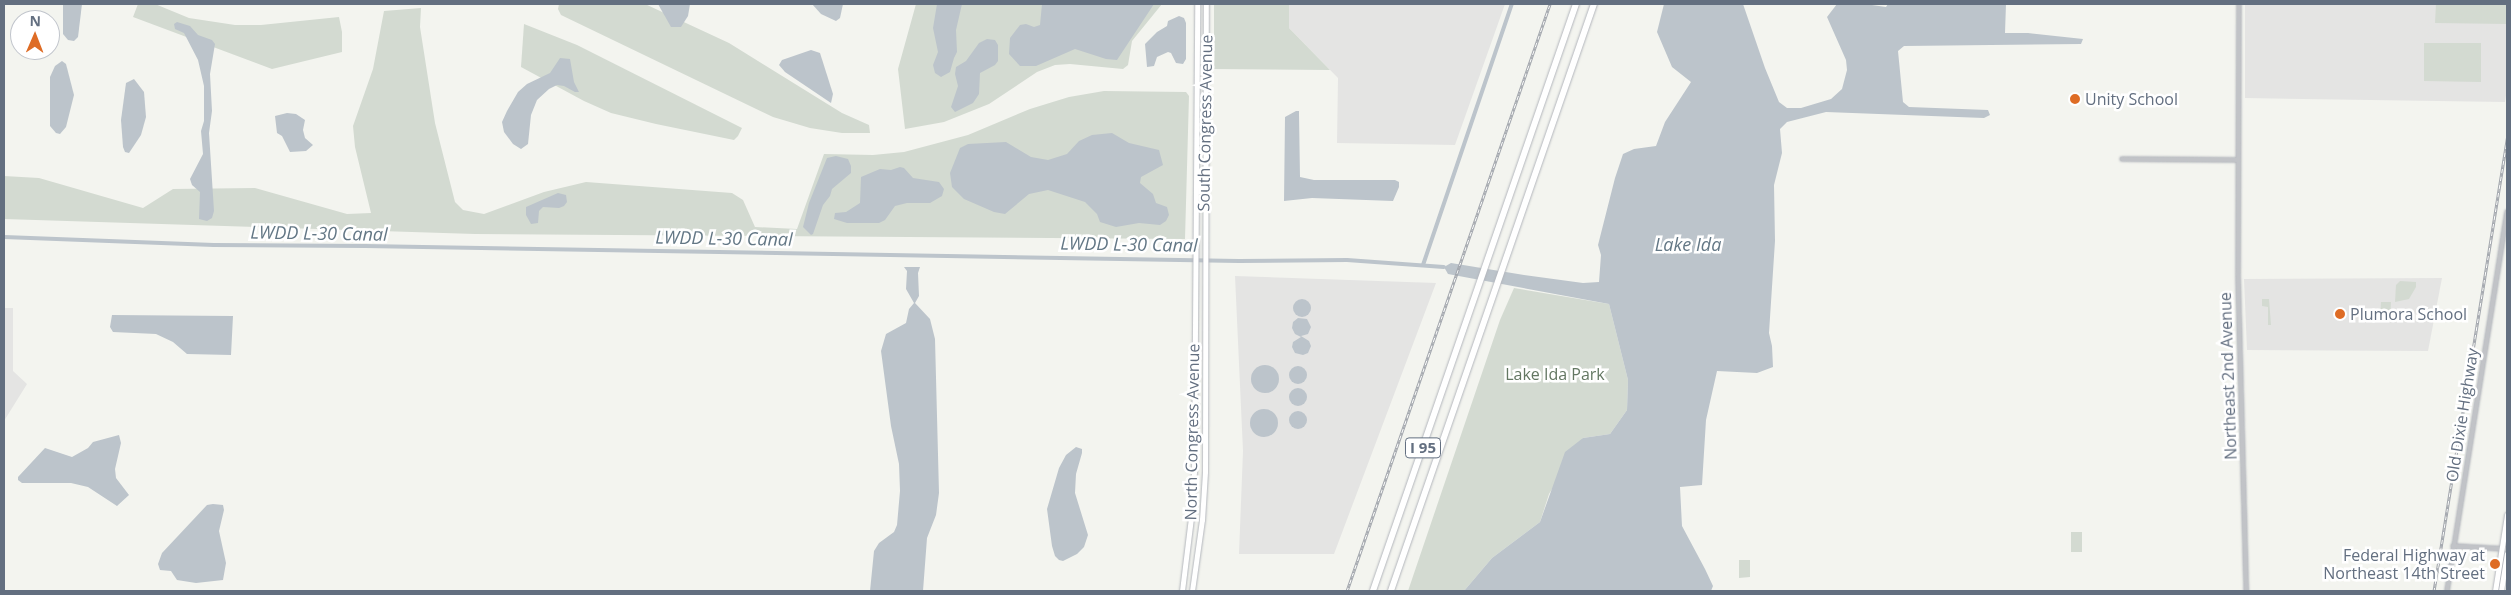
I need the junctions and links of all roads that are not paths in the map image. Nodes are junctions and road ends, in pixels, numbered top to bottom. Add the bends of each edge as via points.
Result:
1 (1197, 4) edge
2 (1206, 4) edge
3 (1576, 4) edge
4 (1594, 4) edge
5 (2238, 4) edge
6 (2122, 159) dead end
7 (2238, 160) junction
8 (2507, 212) edge
9 (1194, 332) joint
10 (1205, 333) joint
11 (2507, 515) edge
12 (2453, 546) junction
13 (2505, 548) edge
14 (2507, 554) edge
15 (1182, 591) edge
16 (1192, 591) edge
17 (1373, 591) edge
18 (1391, 591) edge
19 (2246, 591) edge
20 (2447, 591) edge
21 (2495, 591) edge
22 (2502, 591) edge

1 - 9 main road, South Congress Avenue
2 - 10 main road, South Congress Avenue
3 - 17 highway, I 95
4 - 18 highway, I 95
5 - 7 street, Northeast 2nd Avenue
6 - 7 street
7 - 19 street, Northeast 2nd Avenue via 2238,314
8 - 12 street, Old Dixie Highway
9 - 15 main road, North Congress Avenue via 1193,495
10 - 16 main road, North Congress Avenue via 1204,495
11 - 13 main road
12 - 13 street
12 - 20 street, Old Dixie Highway
13 - 21 main road
14 - 22 main road

